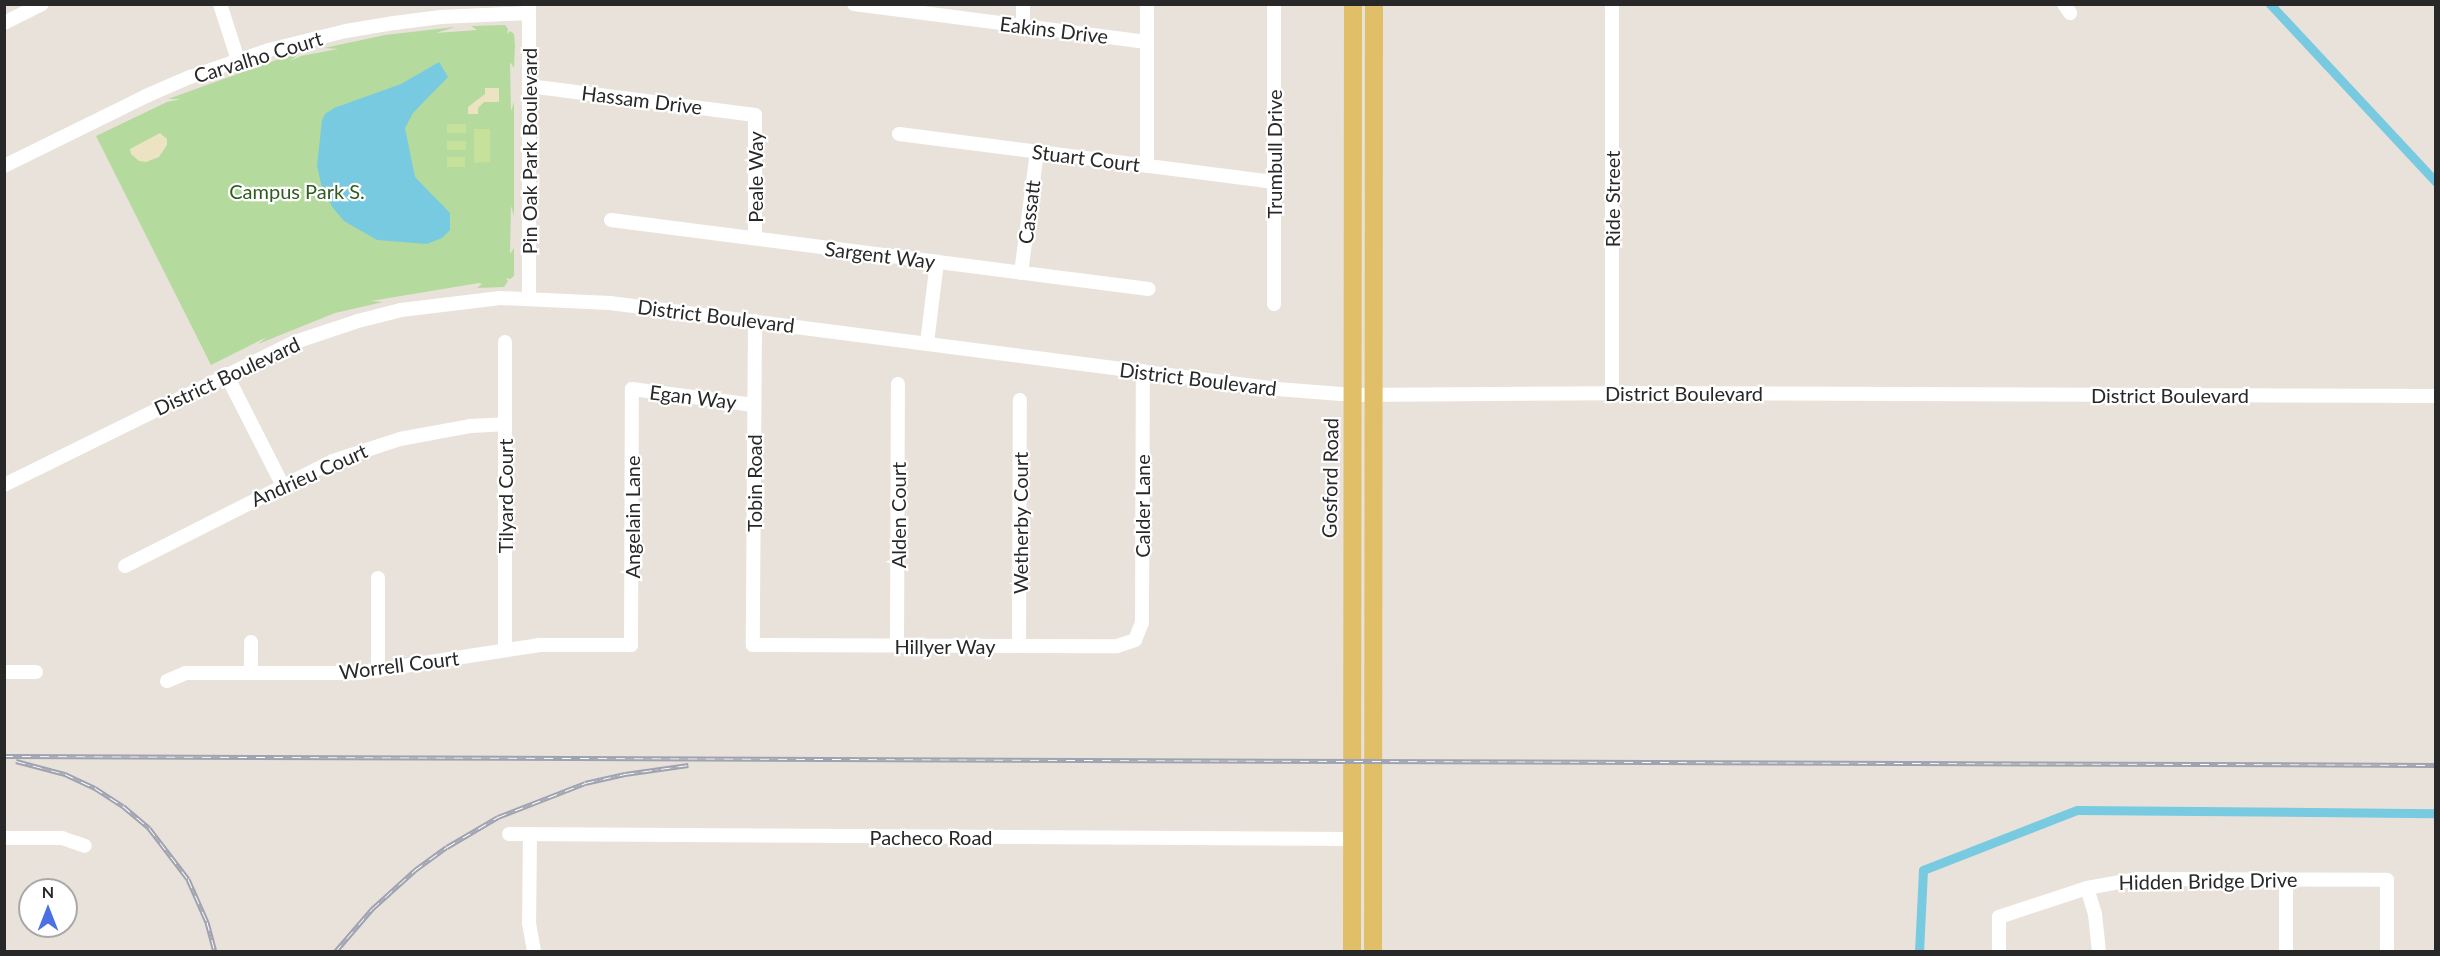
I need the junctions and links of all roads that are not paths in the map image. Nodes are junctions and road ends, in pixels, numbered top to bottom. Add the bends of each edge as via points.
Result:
1 (42, 4) edge
2 (220, 4) edge
3 (854, 4) edge
4 (1023, 4) edge
5 (1148, 4) edge
6 (1274, 4) edge
7 (1374, 4) edge
8 (1612, 4) edge
9 (898, 7) edge
10 (530, 8) edge
11 (1353, 8) edge
12 (4, 23) edge
13 (1023, 26) junction
14 (1147, 42) junction
15 (238, 60) junction
16 (530, 86) junction
17 (755, 115) joint
18 (898, 134) dead end
19 (1037, 151) junction
20 (1373, 151) junction
21 (6, 161) edge
22 (1147, 166) junction
23 (1274, 182) junction
24 (611, 220) dead end
25 (755, 238) junction
26 (937, 262) junction
27 (1021, 273) junction
28 (1149, 289) dead end
29 (529, 297) junction
30 (1274, 304) dead end
31 (755, 321) junction
32 (505, 342) dead end
33 (927, 344) junction
34 (1143, 371) junction
35 (226, 374) junction
36 (898, 384) dead end
37 (632, 389) joint
38 (1612, 393) junction
39 (1354, 395) junction
40 (1374, 395) junction
41 (2436, 396) edge
42 (1020, 400) dead end
43 (754, 405) junction
44 (505, 424) junction
45 (282, 484) junction
46 (4, 485) edge
47 (1352, 504) junction
48 (125, 566) dead end
49 (378, 578) dead end
50 (1374, 602) junction
51 (1352, 606) junction
52 (1136, 640) joint
53 (251, 642) dead end
54 (631, 645) joint
55 (753, 645) joint
56 (897, 646) junction
57 (1019, 646) junction
58 (505, 650) junction
59 (378, 671) junction
60 (4, 672) edge
61 (36, 672) dead end
62 (251, 673) junction
63 (167, 681) dead end
64 (1374, 695) junction
65 (1352, 768) junction
66 (509, 834) dead end
67 (530, 834) junction
68 (4, 838) edge
69 (1352, 839) junction
70 (1373, 843) junction
71 (85, 846) dead end
72 (2286, 879) junction
73 (2087, 888) junction
74 (1373, 925) junction
75 (534, 951) edge
76 (1352, 951) edge
77 (1373, 951) edge
78 (1999, 951) edge
79 (2099, 951) edge
80 (2286, 951) edge
81 (2387, 951) edge

1 - 12 street
2 - 15 street
3 - 9 street, Eakins Drive
4 - 13 street
5 - 14 street
6 - 23 street, Trumbull Drive
7 - 20 main road
8 - 38 street, Ride Street
9 - 13 street, Eakins Drive
10 - 15 street, Carvalho Court via 394,22 315,38
10 - 16 street, Pin Oak Park Boulevard
11 - 20 main road via 1363,52 1365,139
11 - 39 main road, Gosford Road
13 - 14 street, Eakins Drive
14 - 22 street
15 - 21 street, Carvalho Court via 146,96
16 - 17 street, Hassam Drive
16 - 29 street, Pin Oak Park Boulevard
17 - 25 street, Peale Way
18 - 19 street, Stuart Court
19 - 22 street, Stuart Court
19 - 27 street, Cassatt
20 - 40 main road
22 - 23 street, Stuart Court
23 - 30 street, Trumbull Drive
24 - 25 street, Sargent Way
25 - 26 street, Sargent Way
26 - 27 street, Sargent Way
26 - 33 street
27 - 28 street, Sargent Way
29 - 31 street, District Boulevard
29 - 35 street, District Boulevard via 434,304 358,321 295,342
31 - 33 street, District Boulevard
31 - 43 street, Tobin Road
32 - 44 street, Tilyard Court
33 - 34 street, District Boulevard
34 - 39 street, District Boulevard
34 - 52 street, Calder Lane via 1142,623
35 - 45 street
35 - 46 street, District Boulevard
36 - 56 street, Alden Court
37 - 43 street, Egan Way
37 - 54 street, Angelain Lane
38 - 40 street, District Boulevard
38 - 41 street, District Boulevard
39 - 40 street, District Boulevard
39 - 47 main road, Gosford Road
40 - 50 main road
42 - 57 street, Wetherby Court
43 - 55 street, Tobin Road
44 - 45 street, Andrieu Court via 400,439 333,460
44 - 58 street, Tilyard Court
45 - 48 street, Andrieu Court
47 - 50 main road via 1363,530 1366,597
47 - 51 main road, Gosford Road
49 - 59 street
50 - 64 main road
51 - 64 main road via 1361,613 1362,675
51 - 65 main road, Gosford Road
52 - 57 street, Hillyer Way via 1117,646
53 - 62 street
54 - 58 street, Worrell Court via 540,645
55 - 56 street, Hillyer Way
56 - 57 street, Hillyer Way
58 - 59 street, Worrell Court
59 - 62 street, Worrell Court
60 - 61 street
62 - 63 street, Worrell Court via 186,673
64 - 70 main road
65 - 69 main road, Gosford Road
65 - 70 main road via 1363,795 1365,830
66 - 67 street, Pacheco Road
67 - 69 street, Pacheco Road
67 - 75 street via 530,923
68 - 71 street via 62,838
69 - 74 main road via 1364,857 1364,899
69 - 76 main road, Gosford Road
70 - 74 main road
72 - 73 street, Hidden Bridge Drive via 2138,879
72 - 80 street
72 - 81 street, Hidden Bridge Drive via 2387,880
73 - 78 street, Hidden Bridge Drive via 1999,917
73 - 79 street
74 - 77 main road

